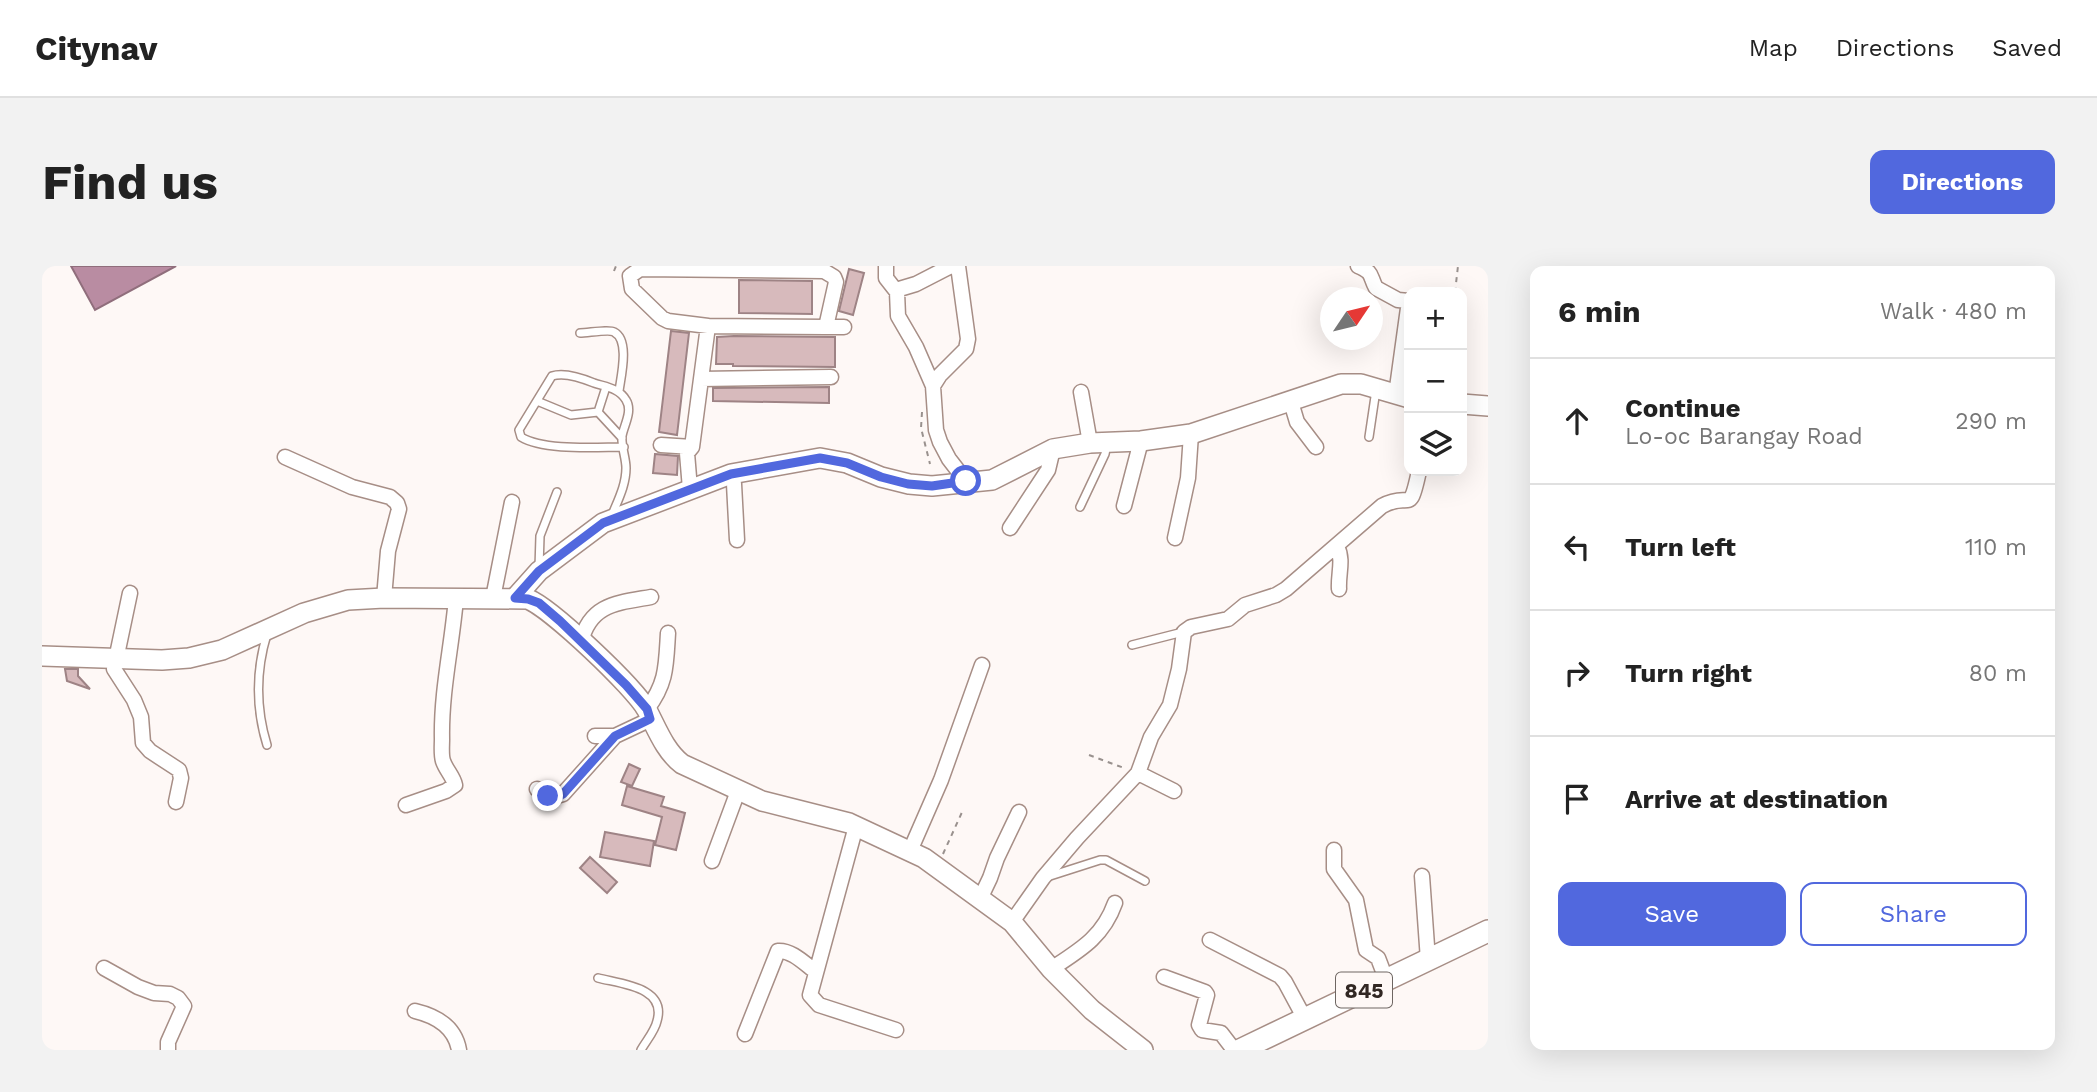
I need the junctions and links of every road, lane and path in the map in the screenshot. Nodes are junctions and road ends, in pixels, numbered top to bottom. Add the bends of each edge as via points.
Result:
1 (616, 266) edge
2 (886, 266) edge
3 (951, 266) edge
4 (958, 266) edge
5 (1358, 266) edge
6 (1458, 266) edge
7 (614, 271) dead end
8 (1456, 287) edge
9 (896, 290) junction
10 (708, 326) junction
11 (826, 327) junction
12 (844, 327) dead end
13 (580, 333) dead end
14 (831, 377) dead end
15 (701, 379) junction
16 (933, 386) junction
17 (606, 387) junction
18 (1376, 389) junction
19 (619, 391) junction
20 (1081, 391) dead end
21 (1402, 397) edge
22 (537, 401) junction
23 (1291, 402) junction
24 (1467, 404) edge
25 (1488, 406) edge
26 (598, 412) junction
27 (1191, 434) junction
28 (1368, 437) dead end
29 (622, 438) junction
30 (1142, 441) junction
31 (1098, 443) junction
32 (660, 445) dead end
33 (624, 447) junction
34 (692, 447) junction
35 (1316, 447) dead end
36 (1053, 449) junction
37 (285, 457) dead end
38 (731, 474) junction
39 (1418, 476) edge
40 (690, 480) junction
41 (966, 481) junction
42 (557, 492) dead end
43 (512, 502) dead end
44 (1125, 506) dead end
45 (1080, 507) dead end
46 (610, 519) junction
47 (1010, 528) dead end
48 (1175, 538) dead end
49 (737, 540) dead end
50 (1336, 546) junction
51 (539, 571) junction
52 (1339, 589) dead end
53 (131, 593) dead end
54 (651, 597) dead end
55 (384, 598) junction
56 (456, 598) junction
57 (493, 598) junction
58 (515, 598) junction
59 (268, 630) junction
60 (1184, 632) junction
61 (668, 633) dead end
62 (581, 642) junction
63 (1132, 646) dead end
64 (42, 656) edge
65 (115, 660) junction
66 (982, 665) dead end
67 (649, 714) junction
68 (595, 736) dead end
69 (615, 736) junction
70 (267, 745) dead end
71 (1089, 755) dead end
72 (1138, 774) junction
73 (537, 789) dead end
74 (738, 791) junction
75 (1174, 791) dead end
76 (176, 802) dead end
77 (406, 805) dead end
78 (963, 810) dead end
79 (1018, 812) dead end
80 (856, 826) junction
81 (1334, 850) dead end
82 (910, 851) junction
83 (712, 861) dead end
84 (937, 867) junction
85 (1422, 876) dead end
86 (1043, 878) junction
87 (1145, 881) dead end
88 (979, 898) junction
89 (1115, 903) dead end
90 (1012, 922) junction
91 (1488, 931) edge
92 (1210, 940) dead end
93 (1428, 960) junction
94 (104, 968) dead end
95 (1051, 969) junction
96 (816, 972) junction
97 (1164, 977) dead end
98 (598, 978) dead end
99 (1387, 979) junction
100 (415, 1011) dead end
101 (1305, 1019) junction
102 (897, 1030) dead end
103 (745, 1034) dead end
104 (168, 1050) edge
105 (459, 1050) edge
106 (641, 1050) edge
107 (1143, 1050) edge
108 (1234, 1050) edge
109 (1240, 1050) edge

1 - 7 path
2 - 9 street via 886,278
3 - 9 street
4 - 16 street via 966,349
5 - 21 street via 1372,274 1376,288 1409,301
6 - 8 path
9 - 16 street via 898,316
10 - 11 street
10 - 11 street via 662,318 632,289 630,276 640,269 824,271 836,282
10 - 15 street
11 - 12 street
13 - 19 lane via 608,330 621,339
14 - 15 street
15 - 34 street
16 - 41 street via 940,442
17 - 19 lane
17 - 22 lane via 557,374
17 - 26 lane
18 - 21 street
18 - 23 street via 1341,383
18 - 28 lane
19 - 29 lane via 629,408
20 - 31 street
22 - 26 lane via 571,415
22 - 33 lane via 519,430 528,442
23 - 27 street
23 - 35 street via 1297,422
24 - 25 street
26 - 29 lane
27 - 30 street
27 - 48 street via 1188,478
29 - 33 lane
30 - 31 street
30 - 44 street
31 - 36 street
31 - 45 lane via 1105,454
32 - 34 street
33 - 46 lane via 626,476
34 - 40 street via 696,454
36 - 41 street via 992,480
36 - 47 street via 1048,470
37 - 55 street via 397,503
38 - 40 street
38 - 41 street via 820,458 908,484
38 - 49 street
39 - 50 street via 1409,501 1382,506
40 - 46 street
42 - 51 lane via 540,536
43 - 57 street
46 - 51 street
50 - 52 street via 1342,563
50 - 60 street via 1276,595 1245,605 1228,619
51 - 58 street
53 - 65 street
54 - 62 street via 604,608 590,619
55 - 56 street
55 - 59 street via 348,600
56 - 57 street
56 - 77 street via 442,724 443,760 455,785
57 - 58 street
58 - 62 street via 539,603
59 - 65 street via 189,658
59 - 70 lane via 260,661 259,700
60 - 63 lane
60 - 72 street via 1170,705 1151,737
61 - 67 street via 666,665
62 - 67 street
64 - 65 street
65 - 76 street via 114,669 141,718 143,743 179,770
66 - 82 street
67 - 69 street
67 - 74 street via 674,758
68 - 69 street
69 - 73 street via 563,794 553,797
71 - 72 path
72 - 75 street
72 - 86 street
74 - 80 street
74 - 83 street
78 - 84 path
79 - 88 street
80 - 82 street
80 - 96 street
81 - 99 street via 1337,874 1356,900 1366,950 1378,958
82 - 84 street
84 - 88 street
85 - 93 street
86 - 87 lane via 1105,860
86 - 90 street
88 - 90 street
89 - 95 street via 1090,943
90 - 95 street
91 - 93 main road, 845
92 - 101 street via 1280,976
93 - 99 main road, 845
94 - 104 street via 138,987 178,998 184,1006
95 - 107 street via 1092,1010
96 - 102 street via 810,995 819,1005
96 - 103 street via 788,952 778,951
97 - 108 street via 1208,995 1199,1025 1202,1030 1222,1033
98 - 106 lane via 652,995 657,1022
99 - 101 main road, 845
100 - 105 street via 443,1023 455,1036
101 - 109 main road, 845

